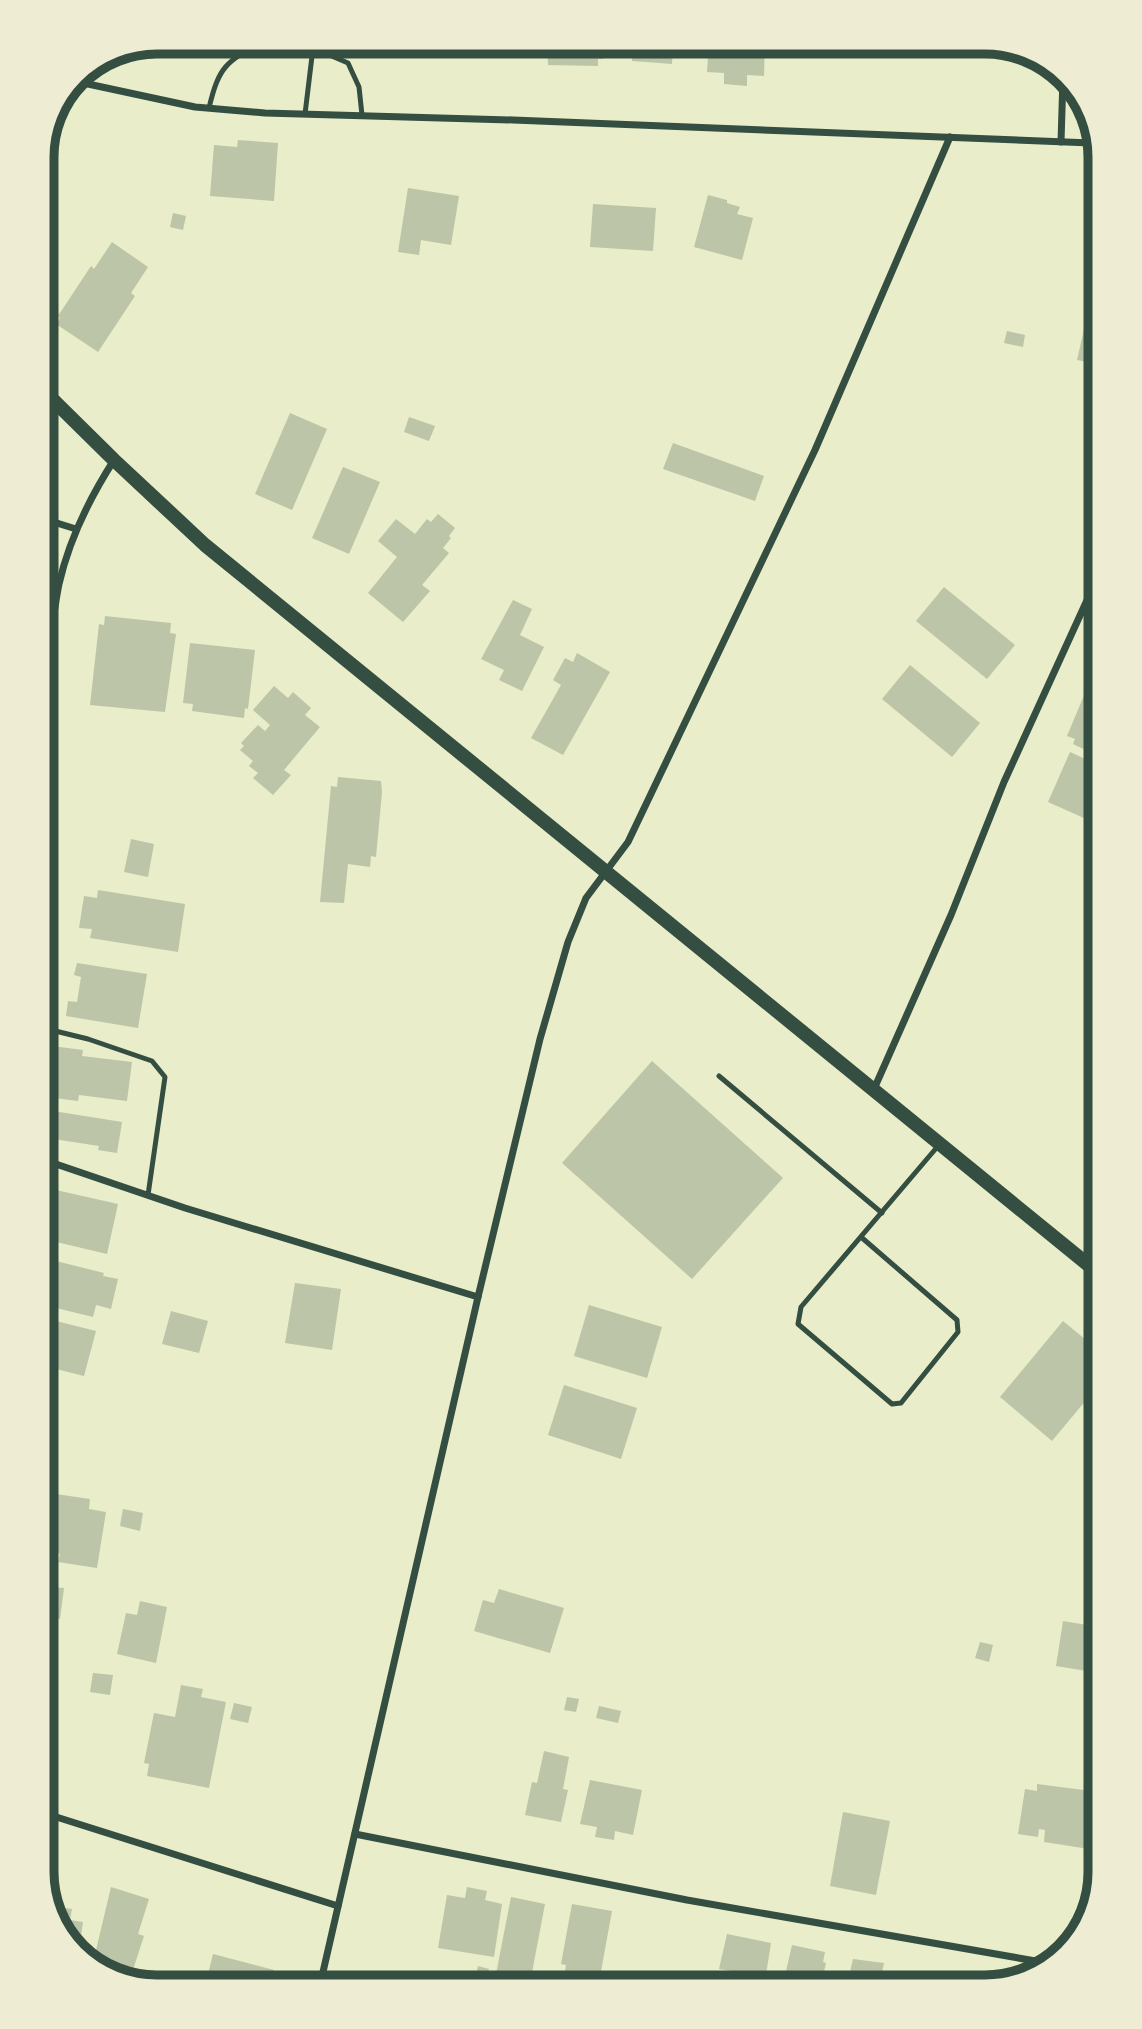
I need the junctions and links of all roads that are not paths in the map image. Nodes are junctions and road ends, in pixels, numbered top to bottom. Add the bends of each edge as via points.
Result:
1 (240, 54) edge
2 (312, 54) edge
3 (328, 54) edge
4 (86, 83) edge
5 (1063, 90) edge
6 (209, 108) junction
7 (305, 114) junction
8 (362, 116) junction
9 (950, 137) junction
10 (1061, 142) junction
11 (1087, 143) edge
12 (54, 404) edge
13 (114, 460) junction
14 (54, 522) edge
15 (76, 530) junction
16 (1088, 598) edge
17 (54, 625) edge
18 (607, 871) junction
19 (54, 1031) edge
20 (719, 1076) dead end
21 (874, 1089) junction
22 (940, 1144) junction
23 (54, 1163) edge
24 (148, 1195) junction
25 (882, 1213) junction
26 (861, 1237) junction
27 (1088, 1265) edge
28 (478, 1297) junction
29 (54, 1816) edge
30 (355, 1834) junction
31 (338, 1906) junction
32 (1034, 1962) edge
33 (322, 1975) edge

1 - 6 lane via 229,60 215,82
2 - 7 lane
3 - 8 lane via 348,62 359,87
4 - 6 street
5 - 10 street
6 - 7 street
7 - 8 street
8 - 9 street
9 - 10 street
9 - 18 street via 815,450 628,842
10 - 11 street
12 - 13 main road
13 - 15 street
13 - 18 main road via 205,545
14 - 15 street
15 - 17 street via 60,583
16 - 21 street
18 - 21 main road
18 - 28 street via 586,898 568,942
19 - 24 lane via 152,1061 165,1077
20 - 25 lane
21 - 22 main road
22 - 25 lane
22 - 27 main road
23 - 24 street
24 - 28 street
25 - 26 lane
26 - 26 lane via 801,1307 798,1324 892,1404 901,1403 958,1332 957,1320
28 - 30 street
29 - 31 street
30 - 31 street
30 - 32 street via 687,1900
31 - 33 street

